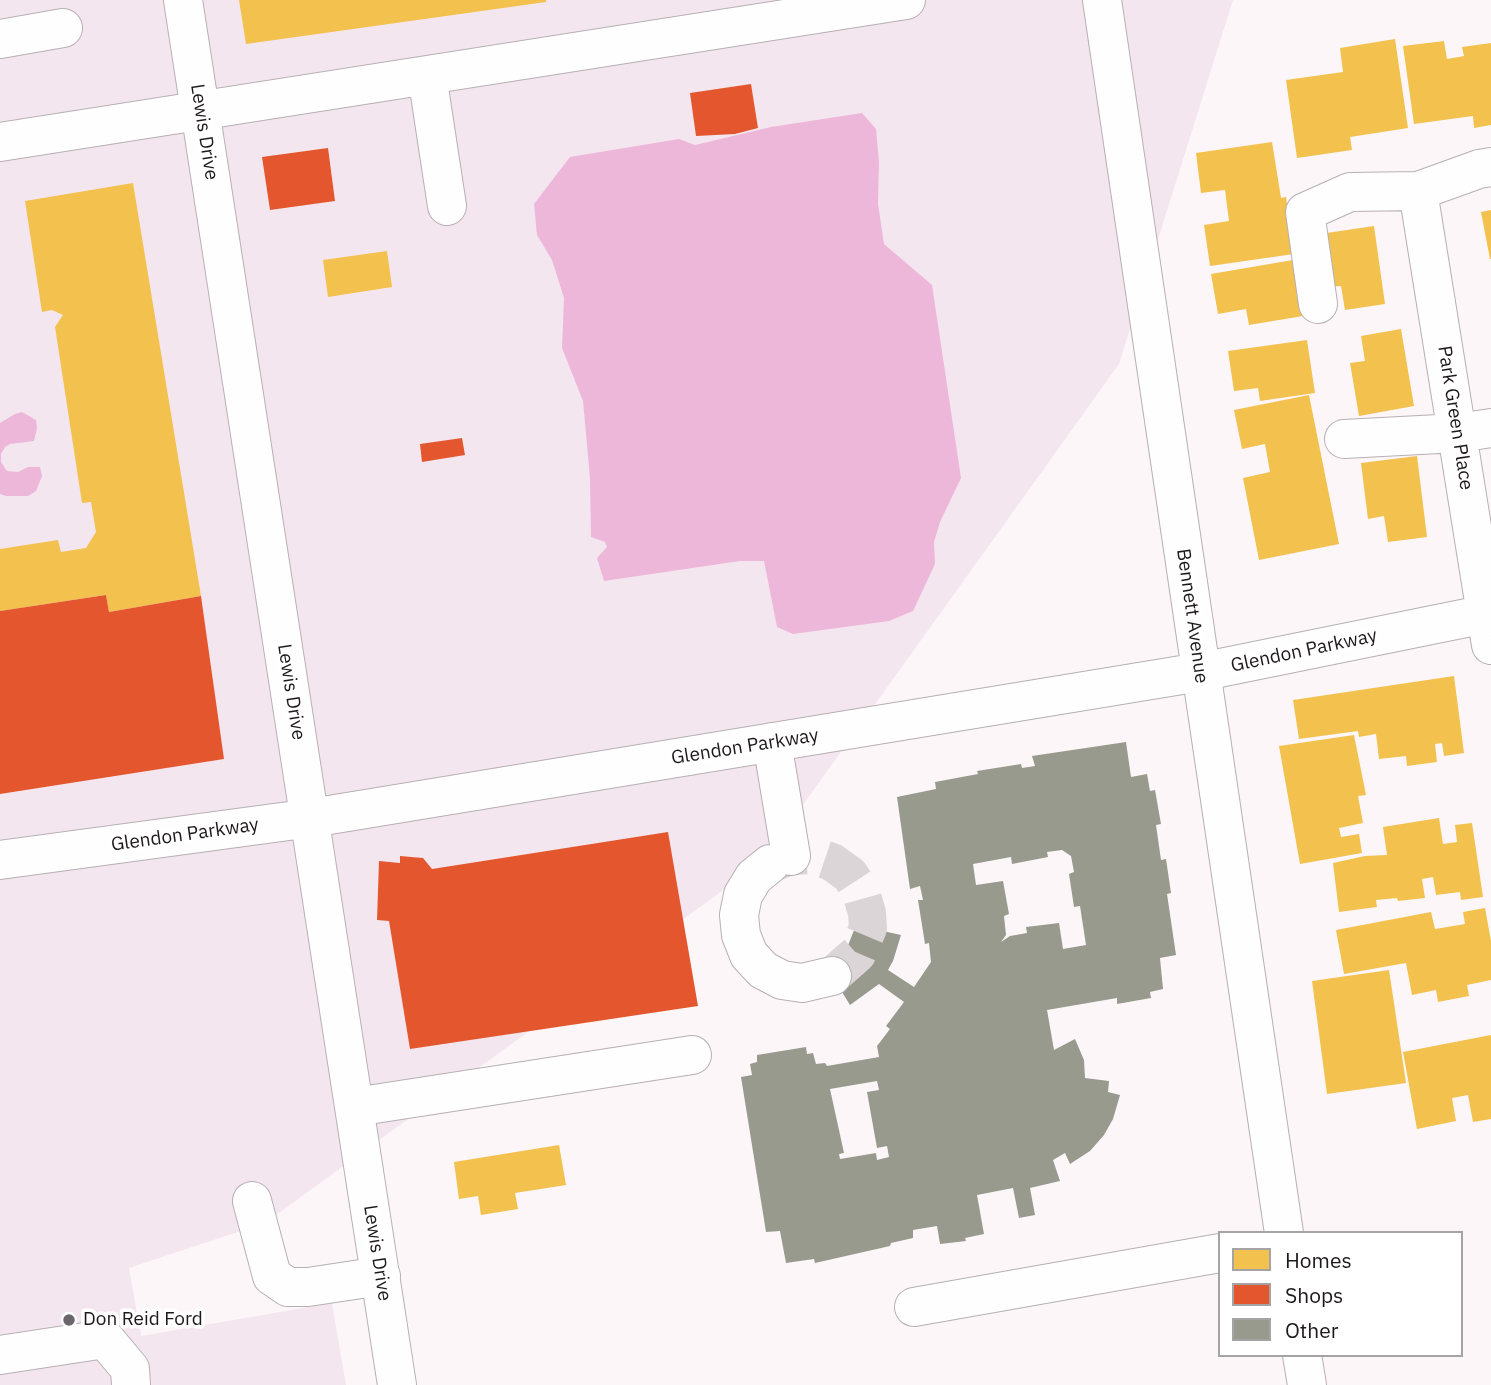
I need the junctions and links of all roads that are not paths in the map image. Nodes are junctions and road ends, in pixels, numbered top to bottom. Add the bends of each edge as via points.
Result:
1 (183, 0) edge
2 (906, 0) edge
3 (1102, 0) edge
4 (63, 28) dead end
5 (0, 39) edge
6 (427, 75) junction
7 (200, 110) junction
8 (0, 142) edge
9 (1491, 167) edge
10 (1418, 191) junction
11 (447, 206) dead end
12 (1318, 304) dead end
13 (1475, 430) edge
14 (1344, 439) dead end
15 (1489, 630) edge
16 (1200, 672) junction
17 (772, 742) junction
18 (311, 818) junction
19 (0, 860) edge
20 (832, 976) tunnel mouth
21 (692, 1055) dead end
22 (355, 1107) junction
23 (252, 1201) dead end
24 (1284, 1231) edge
25 (1218, 1253) edge
26 (381, 1276) junction
27 (914, 1307) dead end
28 (0, 1355) edge
29 (1302, 1357) edge
30 (131, 1385) edge
31 (397, 1385) edge
32 (1307, 1385) edge

1 - 7 street, Lewis Drive
2 - 6 street
3 - 16 street, Bennett Avenue
4 - 5 street
6 - 7 street
6 - 11 street
7 - 8 street
7 - 18 street, Lewis Drive
9 - 10 street
10 - 12 street via 1350,192 1305,212
10 - 13 street, Park Green Place
13 - 14 street
13 - 15 street, Park Green Place
15 - 16 street, Glendon Parkway
16 - 17 street, Glendon Parkway
16 - 24 street, Bennett Avenue
17 - 18 street, Glendon Parkway
17 - 20 street via 780,860 754,877 743,895 738,915 741,935 749,955 763,970 782,979 802,983
18 - 19 street, Glendon Parkway
18 - 22 street, Lewis Drive
21 - 22 street
22 - 26 street, Lewis Drive
23 - 26 street via 272,1276 288,1287
25 - 27 street
26 - 31 street, Lewis Drive
28 - 30 street via 106,1339 130,1369
29 - 32 street

